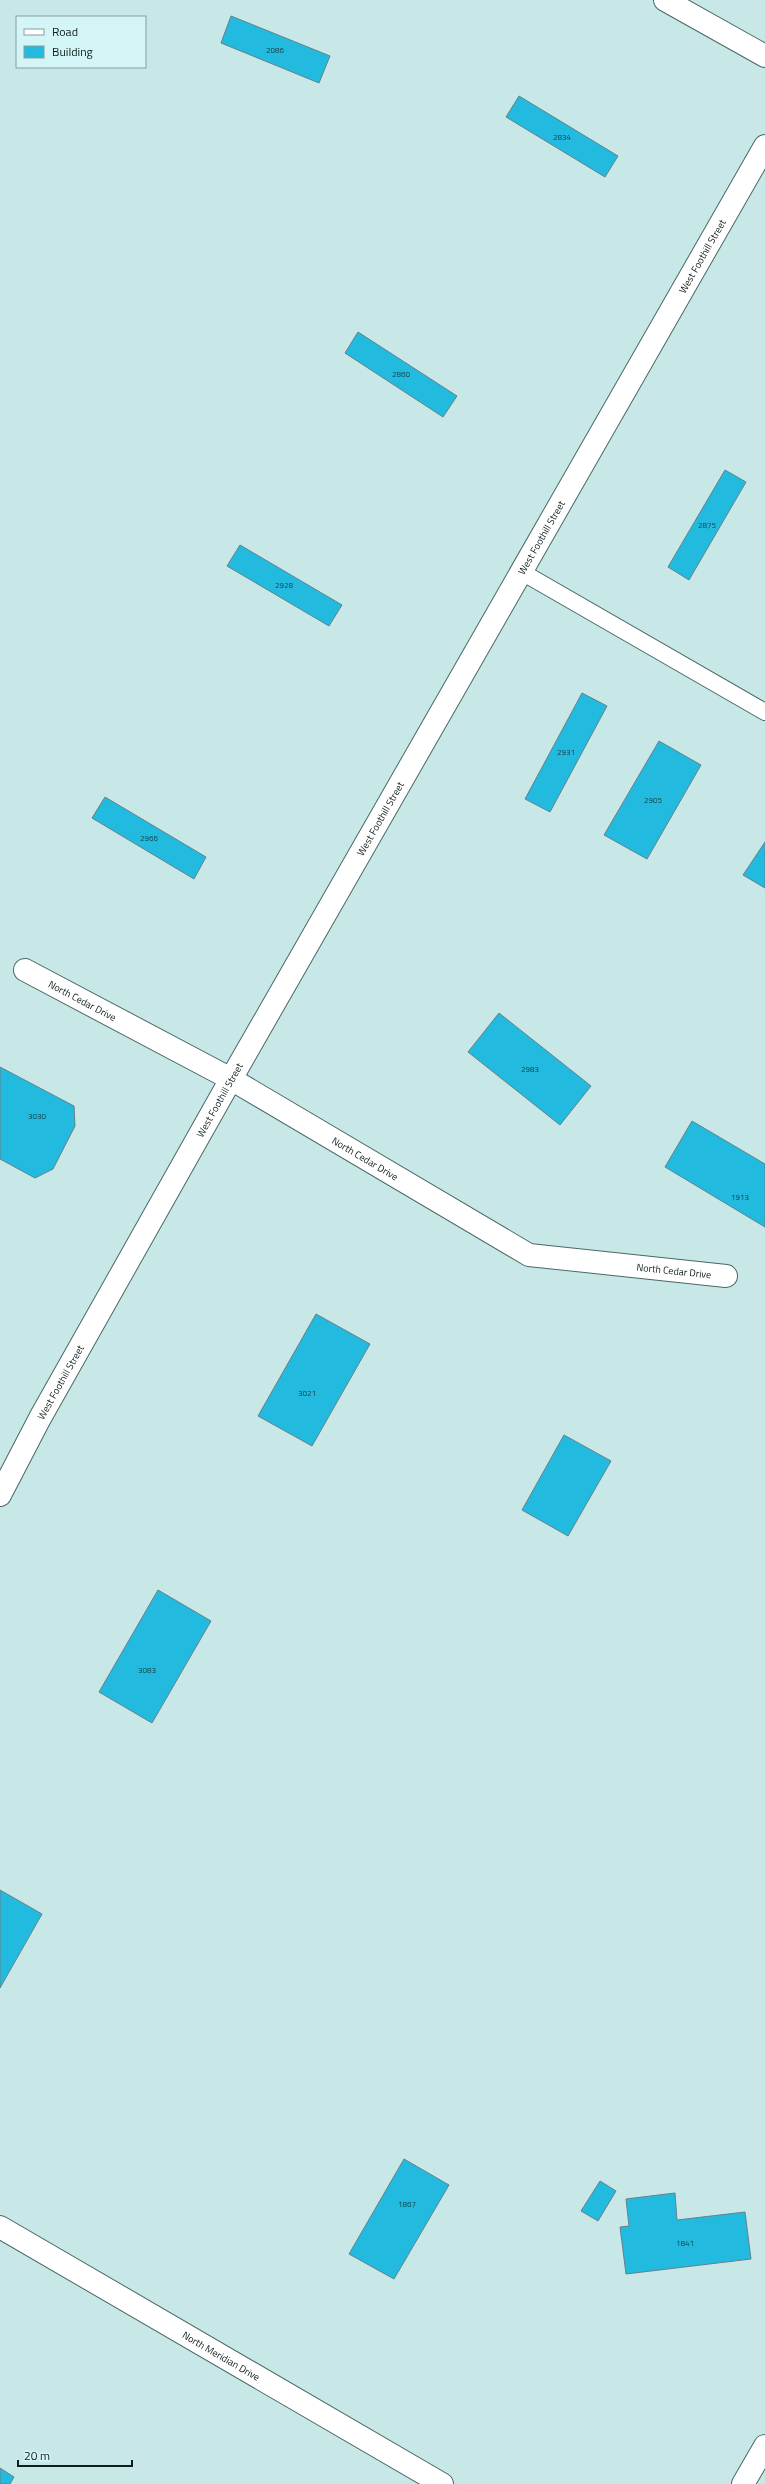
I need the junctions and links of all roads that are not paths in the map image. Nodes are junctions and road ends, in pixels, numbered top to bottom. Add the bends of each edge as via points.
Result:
1 (665, 0) edge
2 (765, 56) edge
3 (765, 146) edge
4 (520, 571) junction
5 (765, 712) edge
6 (25, 970) dead end
7 (231, 1079) junction
8 (726, 1276) dead end
9 (0, 1494) edge
10 (0, 2227) edge
11 (765, 2446) edge
12 (442, 2484) edge
13 (743, 2484) edge

1 - 2 street
3 - 4 street, West Foothill Street
4 - 5 lane
4 - 7 street, West Foothill Street
6 - 7 street, North Cedar Drive
7 - 8 street, North Cedar Drive via 530,1255
7 - 9 street, West Foothill Street via 40,1418
10 - 12 street, North Meridian Drive
11 - 13 street

